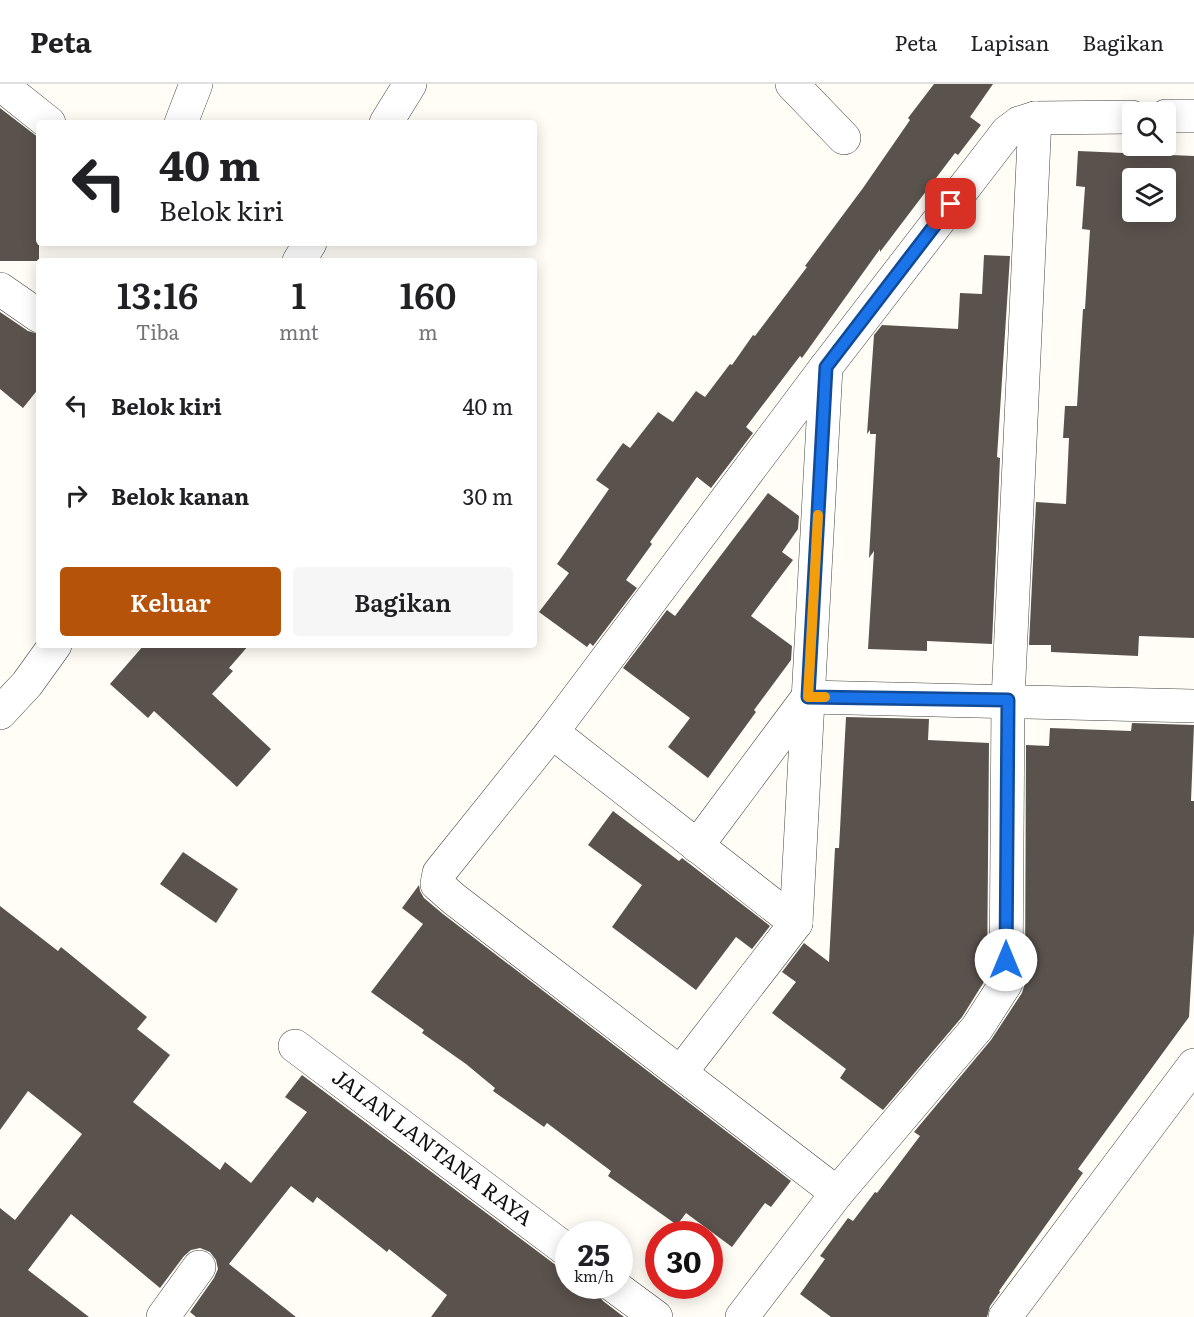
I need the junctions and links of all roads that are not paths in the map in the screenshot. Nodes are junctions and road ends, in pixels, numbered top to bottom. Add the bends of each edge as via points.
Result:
1 (196, 84) edge
2 (410, 84) edge
3 (792, 84) edge
4 (18, 90) edge
5 (1176, 116) edge
6 (1194, 116) edge
7 (1122, 117) edge
8 (1035, 118) junction
9 (46, 120) edge
10 (182, 120) edge
11 (388, 120) edge
12 (844, 138) dead end
13 (0, 289) edge
14 (36, 314) edge
15 (826, 367) junction
16 (53, 648) edge
17 (808, 697) junction
18 (1008, 700) junction
19 (1194, 706) edge
20 (0, 713) edge
21 (552, 732) junction
22 (697, 846) junction
23 (796, 923) junction
24 (295, 1046) dead end
25 (1194, 1065) edge
26 (681, 1072) junction
27 (837, 1193) junction
28 (555, 1241) edge
29 (199, 1267) dead end
30 (632, 1299) edge
31 (163, 1317) edge
32 (656, 1317) edge
33 (742, 1317) edge
34 (1005, 1317) edge

1 - 10 street
2 - 11 street
3 - 12 street
4 - 9 street
5 - 6 street
7 - 8 street
8 - 15 street via 1007,132
8 - 18 street
13 - 14 street
15 - 17 street
15 - 21 street
16 - 20 street
17 - 18 street
17 - 22 street
17 - 23 street
18 - 19 street
18 - 27 street via 1006,983 976,1028
21 - 22 street
21 - 26 street via 446,863 438,884
22 - 23 street
23 - 26 street
24 - 28 street, JALAN LANTANA RAYA
25 - 34 street
26 - 27 street
27 - 33 street
29 - 31 street
30 - 32 street

